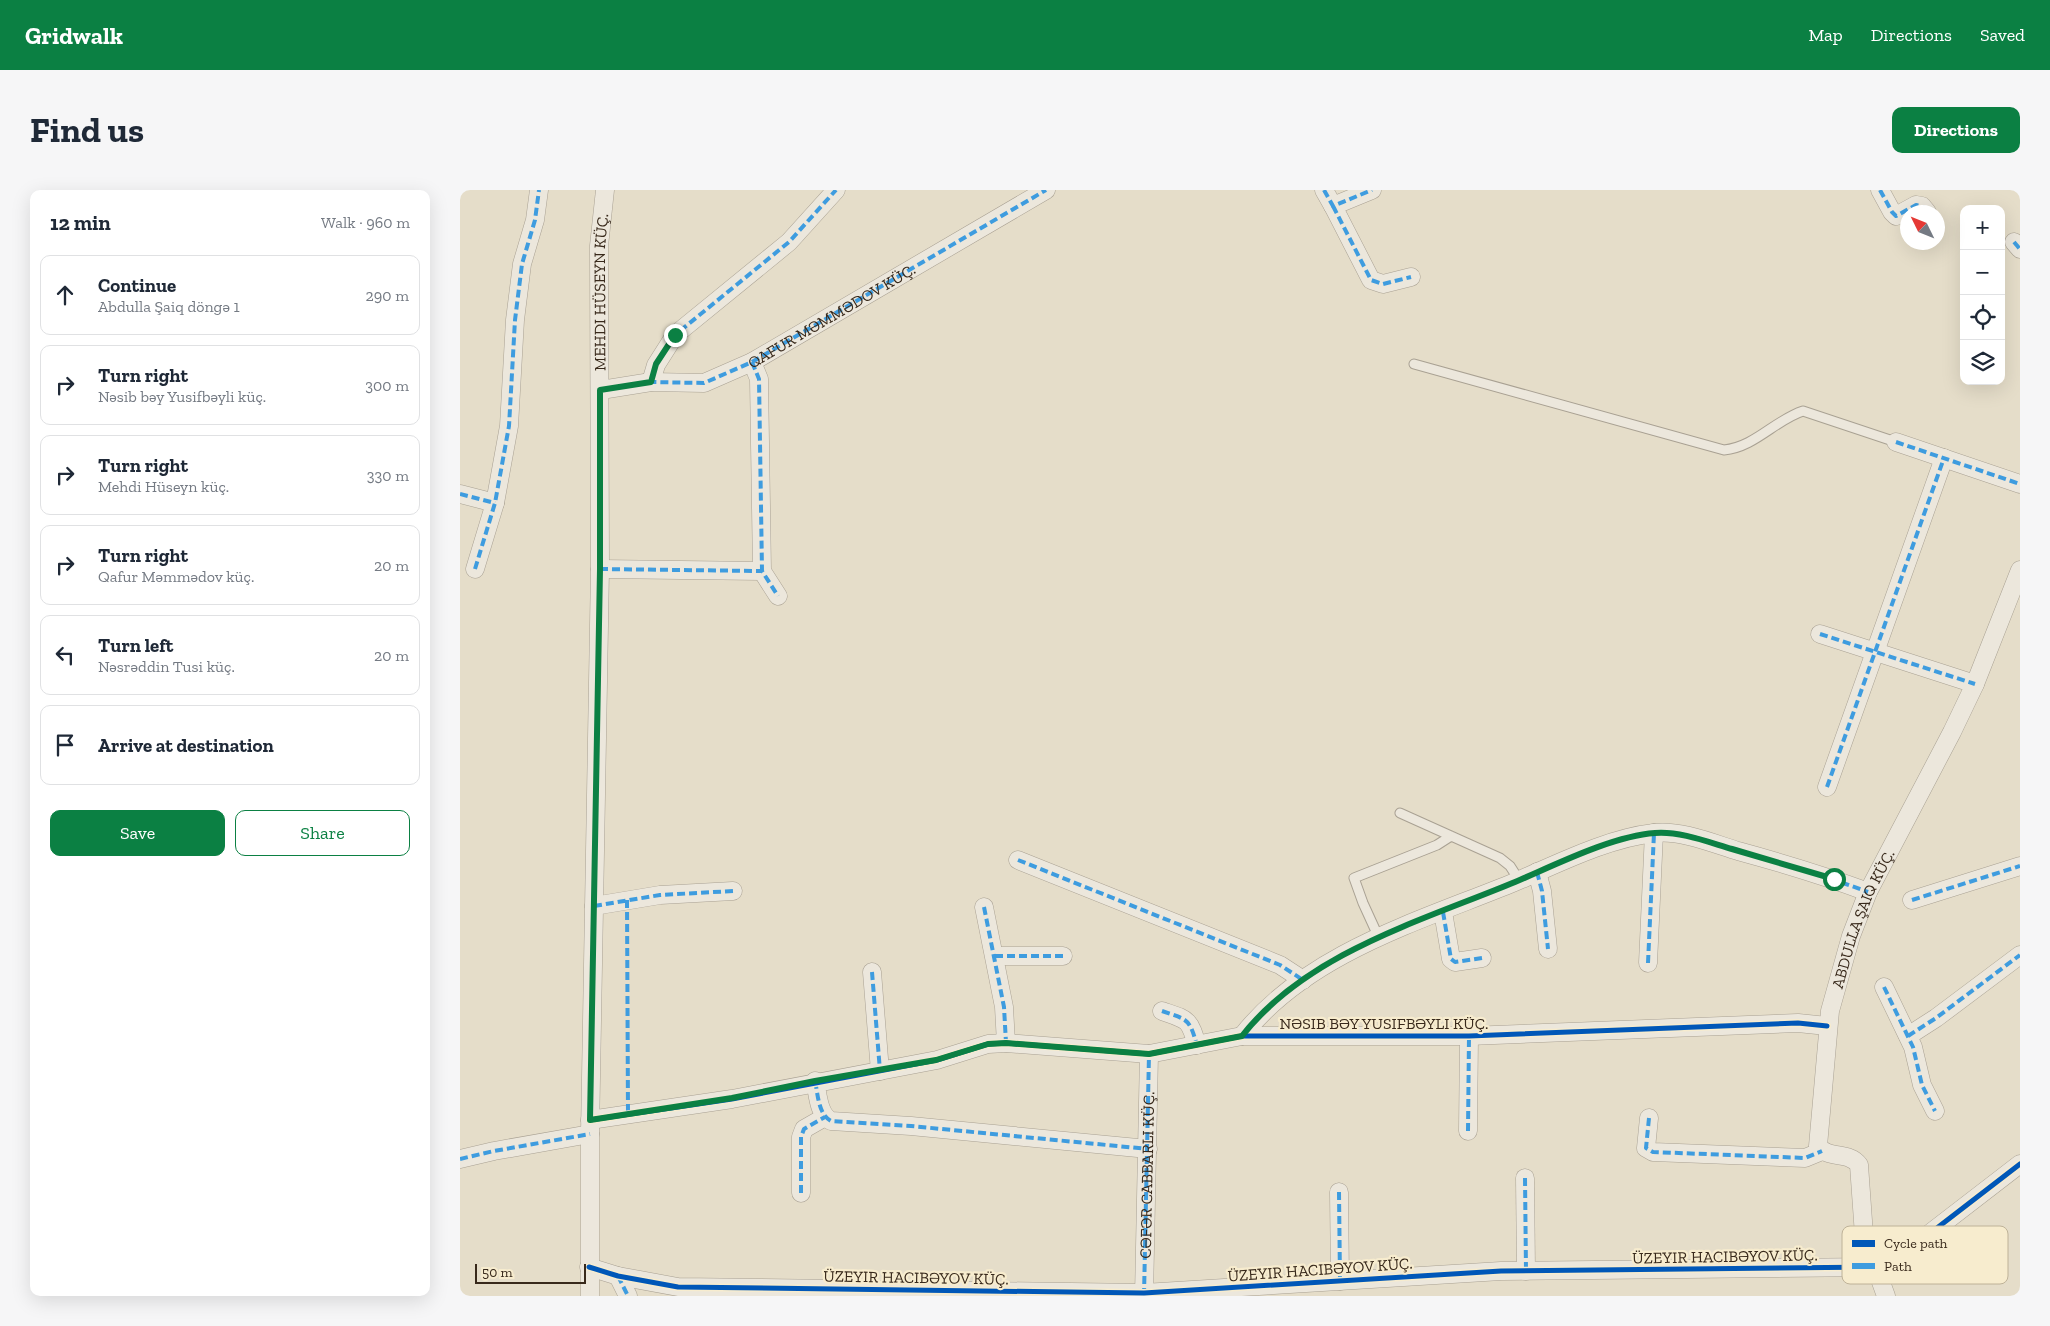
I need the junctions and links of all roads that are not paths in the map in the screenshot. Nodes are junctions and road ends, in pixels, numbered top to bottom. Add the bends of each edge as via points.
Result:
1 (539, 190) edge
2 (605, 190) edge
3 (836, 190) edge
4 (1046, 190) edge
5 (1324, 190) edge
6 (1372, 190) edge
7 (1880, 190) edge
8 (1333, 206) junction
9 (1900, 214) edge
10 (1411, 276) dead end
11 (752, 362) junction
12 (1414, 364) dead end
13 (651, 382) junction
14 (600, 390) junction
15 (1896, 442) joint
16 (1944, 458) junction
17 (2020, 484) edge
18 (460, 494) edge
19 (495, 503) junction
20 (475, 569) dead end
21 (600, 569) junction
22 (2020, 570) edge
23 (762, 571) junction
24 (778, 596) dead end
25 (1820, 634) dead end
26 (1875, 652) junction
27 (1975, 684) junction
28 (1827, 787) dead end
29 (1400, 812) dead end
30 (1654, 833) junction
31 (1450, 836) junction
32 (1018, 860) dead end
33 (2020, 866) edge
34 (1538, 872) junction
35 (1519, 880) junction
36 (733, 891) dead end
37 (1868, 892) junction
38 (1912, 900) dead end
39 (594, 906) junction
40 (984, 908) dead end
41 (1443, 912) junction
42 (1379, 938) junction
43 (1548, 949) dead end
44 (2020, 955) edge
45 (995, 956) junction
46 (1063, 956) dead end
47 (1482, 958) dead end
48 (1648, 963) dead end
49 (872, 972) dead end
50 (1303, 980) junction
51 (1884, 987) dead end
52 (1162, 1011) dead end
53 (1827, 1026) junction
54 (1242, 1036) junction
55 (1469, 1036) junction
56 (1908, 1036) junction
57 (1006, 1043) junction
58 (1197, 1045) junction
59 (1149, 1054) junction
60 (880, 1071) junction
61 (815, 1081) junction
62 (1935, 1111) dead end
63 (824, 1118) junction
64 (1649, 1118) dead end
65 (590, 1127) junction
66 (1468, 1131) dead end
67 (1148, 1149) junction
68 (1822, 1150) junction
69 (460, 1159) edge
70 (2020, 1164) edge
71 (1525, 1178) dead end
72 (1339, 1192) dead end
73 (801, 1193) dead end
74 (1863, 1226) edge
75 (1940, 1226) edge
76 (589, 1267) junction
77 (1842, 1267) edge
78 (1526, 1271) junction
79 (618, 1276) junction
80 (1340, 1281) junction
81 (1881, 1284) edge
82 (1144, 1294) edge
83 (590, 1296) edge
84 (628, 1296) edge
85 (1886, 1296) edge

1 - 19 street via 522,264 509,426
2 - 14 street, MEHDI HÜSEYN KÜÇ. via 599,246
3 - 13 street via 789,242 675,335 656,364
4 - 11 street, QAFUR MƏMMƏDOV KÜÇ.
5 - 8 street
6 - 8 street
7 - 9 street via 1892,212 1896,216
8 - 10 street via 1371,280 1384,284
11 - 13 street, QAFUR MƏMMƏDOV KÜÇ. via 704,383
11 - 23 street via 759,379
12 - 15 lane via 1724,450 1745,445 1803,411
13 - 14 street, QAFUR MƏMMƏDOV KÜÇ.
14 - 21 street, MEHDI HÜSEYN KÜÇ.
15 - 16 street
16 - 17 street
16 - 26 street
18 - 19 street
19 - 20 street
21 - 23 street
21 - 39 street, MEHDI HÜSEYN KÜÇ.
22 - 27 street, ABDULLA ŞAIQ KÜÇ.
23 - 24 street
25 - 26 street
26 - 27 street
26 - 28 street
27 - 37 street, ABDULLA ŞAIQ KÜÇ.
29 - 31 lane
30 - 34 street via 1604,846
30 - 37 street via 1708,842
30 - 48 street
31 - 35 lane via 1500,858
31 - 42 lane via 1437,845 1354,878
32 - 50 street via 1280,965
33 - 38 street
34 - 35 street
34 - 43 street
35 - 41 street
36 - 39 street via 660,895
37 - 53 street, ABDULLA ŞAIQ KÜÇ. via 1846,953
39 - 65 street, MEHDI HÜSEYN KÜÇ.
40 - 45 street
41 - 42 street
41 - 47 street via 1451,959 1455,962
42 - 50 street
44 - 56 street
45 - 46 street
45 - 57 street via 1004,1006
49 - 60 street
50 - 54 street via 1258,1015
51 - 56 street
52 - 58 street via 1186,1020 1191,1025
53 - 55 street, NƏSIB BƏY YUSIFBƏYLI KÜÇ. via 1798,1022
53 - 68 street, ABDULLA ŞAIQ KÜÇ. via 1817,1141
54 - 55 street, NƏSIB BƏY YUSIFBƏYLI KÜÇ.
54 - 58 street, NƏSIB BƏY YUSIFBƏYLI KÜÇ.
55 - 66 street
56 - 62 street via 1922,1085
57 - 59 street, NƏSIB BƏY YUSIFBƏYLI KÜÇ.
57 - 60 street, NƏSIB BƏY YUSIFBƏYLI KÜÇ. via 988,1044 936,1060
58 - 59 street, NƏSIB BƏY YUSIFBƏYLI KÜÇ.
59 - 67 street
60 - 61 street, NƏSIB BƏY YUSIFBƏYLI KÜÇ.
61 - 63 street
61 - 65 street, NƏSIB BƏY YUSIFBƏYLI KÜÇ.
63 - 67 street
63 - 73 street via 804,1129 801,1137
64 - 68 street via 1646,1148 1653,1152 1805,1158
65 - 69 street, NƏSIB BƏY YUSIFBƏYLI KÜÇ.
65 - 76 street, MEHDI HÜSEYN KÜÇ.
67 - 82 street
68 - 74 street via 1850,1158 1859,1165
70 - 75 street
71 - 78 street
72 - 80 street
76 - 79 street
76 - 83 street, MEHDI HÜSEYN KÜÇ.
77 - 78 street
78 - 80 street
79 - 82 street via 678,1287
79 - 84 street
80 - 82 street
81 - 85 street

